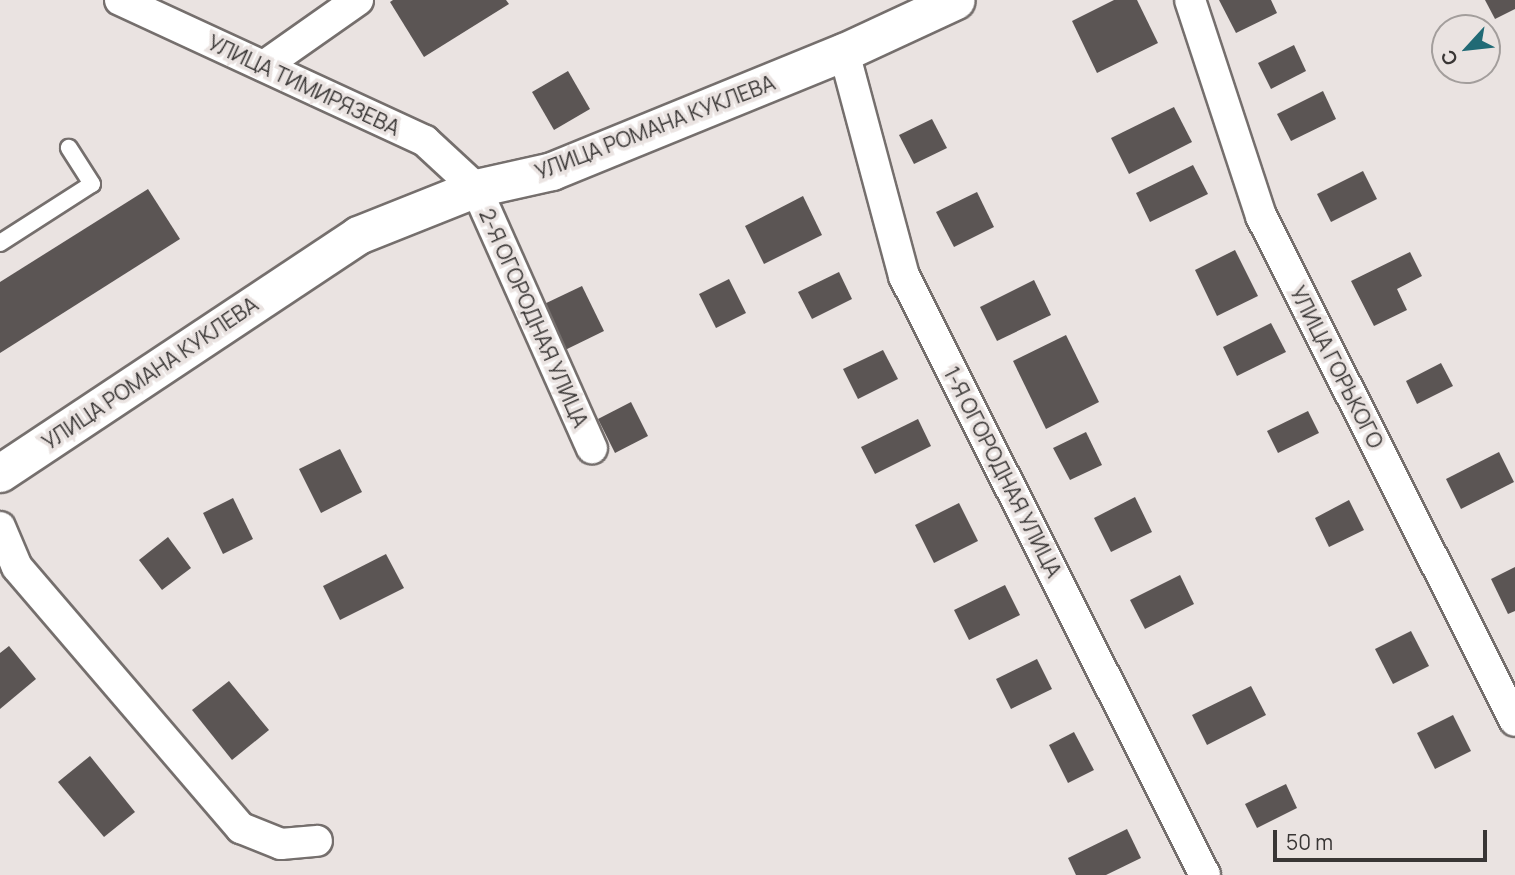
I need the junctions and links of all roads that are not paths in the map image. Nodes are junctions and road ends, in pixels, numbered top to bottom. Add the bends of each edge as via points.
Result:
1 (120, 0) edge
2 (358, 0) edge
3 (956, 0) edge
4 (1190, 0) edge
5 (844, 52) junction
6 (264, 66) junction
7 (69, 148) dead end
8 (476, 188) junction
9 (0, 243) edge
10 (592, 448) dead end
11 (0, 473) edge
12 (0, 527) edge
13 (1515, 721) edge
14 (317, 841) dead end
15 (1205, 875) edge

1 - 6 street, УЛИЦА ТИМИРЯЗЕВА
2 - 6 street
3 - 5 street, УЛИЦА РОМАНА КУКЛЕВА
4 - 13 street, УЛИЦА ГОРЬКОГО via 1261,216
5 - 8 street, УЛИЦА РОМАНА КУКЛЕВА via 552,171
5 - 15 street, 1-Я ОГОРОДНАЯ УЛИЦА via 904,276
6 - 8 street, УЛИЦА ТИМИРЯЗЕВА via 425,141
7 - 9 lane via 92,184
8 - 10 street, 2-Я ОГОРОДНАЯ УЛИЦА
8 - 11 street, УЛИЦА РОМАНА КУКЛЕВА via 358,235
12 - 14 street via 17,567 241,828 281,844

